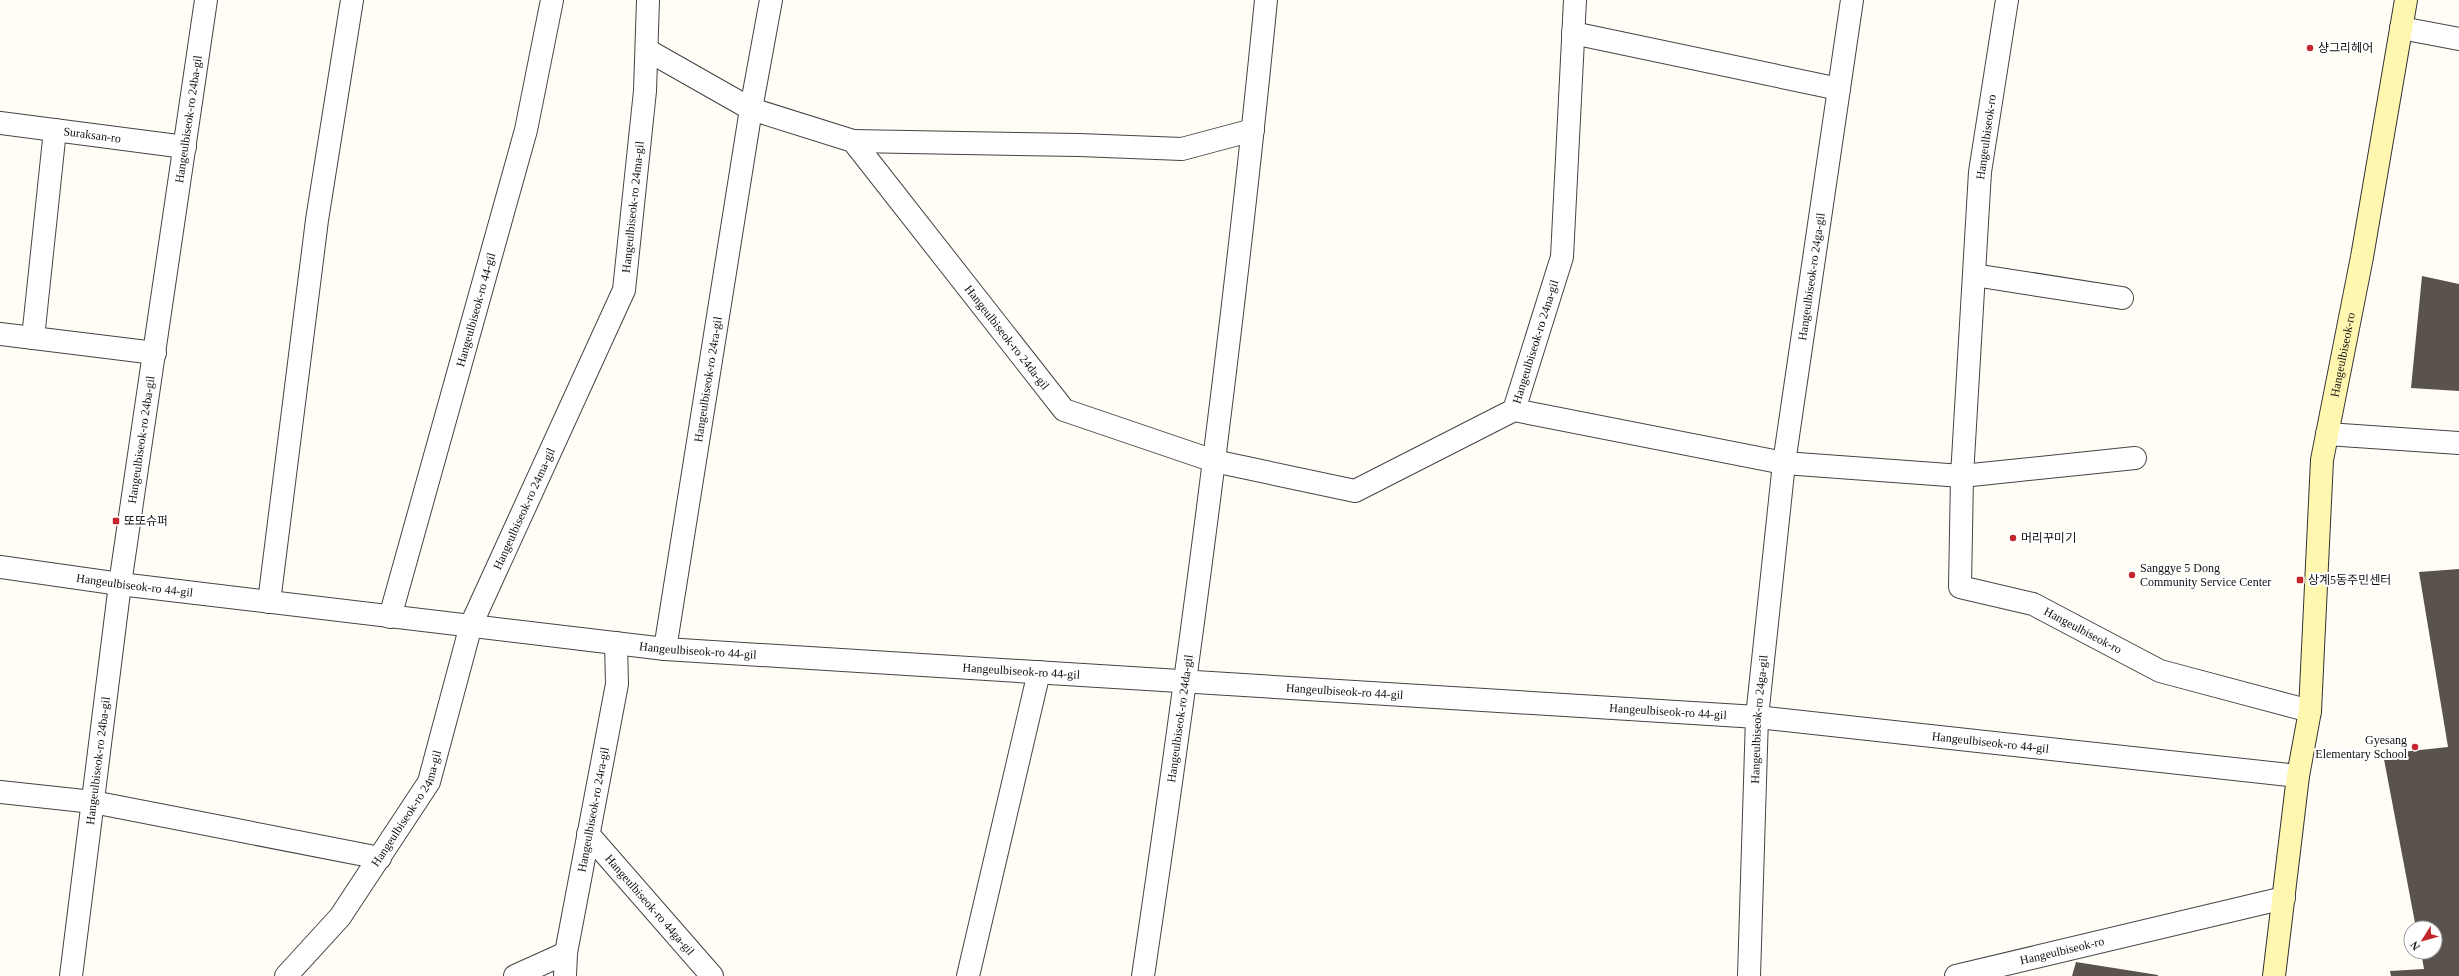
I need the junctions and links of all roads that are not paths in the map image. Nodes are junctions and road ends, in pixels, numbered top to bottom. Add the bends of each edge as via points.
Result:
1 (206, 0) edge
2 (352, 0) edge
3 (552, 0) edge
4 (648, 0) edge
5 (771, 0) edge
6 (1266, 0) edge
7 (1575, 0) edge
8 (1852, 0) edge
9 (2007, 0) edge
10 (2401, 1) edge
11 (2401, 28) junction
12 (1573, 33) junction
13 (2459, 39) edge
14 (647, 50) junction
15 (1839, 89) junction
16 (751, 109) junction
17 (0, 123) edge
18 (56, 130) junction
19 (1253, 130) junction
20 (853, 141) junction
21 (185, 147) junction
22 (1974, 275) junction
23 (2122, 298) dead end
24 (0, 334) edge
25 (33, 338) junction
26 (155, 353) junction
27 (1514, 410) junction
28 (2327, 434) junction
29 (2459, 443) edge
30 (2135, 458) dead end
31 (1214, 461) junction
32 (1784, 463) junction
33 (1962, 476) junction
34 (0, 567) edge
35 (120, 584) junction
36 (269, 602) junction
37 (390, 617) junction
38 (471, 626) junction
39 (616, 643) junction
40 (665, 649) junction
41 (1039, 672) junction
42 (1187, 681) junction
43 (2310, 711) junction
44 (1757, 717) junction
45 (2298, 776) junction
46 (0, 792) edge
47 (93, 802) junction
48 (588, 834) junction
49 (380, 858) junction
50 (2284, 898) junction
51 (566, 953) junction
52 (71, 976) edge
53 (286, 976) edge
54 (515, 976) edge
55 (564, 976) edge
56 (712, 976) edge
57 (968, 976) edge
58 (1143, 976) edge
59 (1749, 976) edge
60 (1956, 976) edge
61 (2274, 976) edge

1 - 21 street, Hangeulbiseok-ro 24ba-gil
2 - 36 street via 317,220
3 - 37 street, Hangeulbiseok-ro 44-gil via 526,130
4 - 14 street, Hangeulbiseok-ro 24ma-gil
5 - 16 street, Hangeulbiseok-ro 24ra-gil
6 - 19 street, Hangeulbiseok-ro 24da-gil
7 - 12 street, Hangeulbiseok-ro 24na-gil
8 - 15 street, Hangeulbiseok-ro 24ga-gil
9 - 22 street, Hangeulbiseok-ro via 1980,172
10 - 11 main road, Hangeulbiseok-ro
11 - 13 street
11 - 28 main road, Hangeulbiseok-ro via 2362,257
12 - 15 street
12 - 27 street, Hangeulbiseok-ro 24na-gil via 1562,258
14 - 16 street
14 - 38 street, Hangeulbiseok-ro 24ma-gil via 624,290
15 - 32 street, Hangeulbiseok-ro 24ga-gil
16 - 20 street
16 - 40 street, Hangeulbiseok-ro 24ra-gil
17 - 18 street, Suraksan-ro
18 - 21 street, Suraksan-ro
18 - 25 street
19 - 20 street via 1182,149
19 - 31 street, Hangeulbiseok-ro 24da-gil
20 - 31 street, Hangeulbiseok-ro 24da-gil via 1064,410
21 - 26 street, Hangeulbiseok-ro 24ba-gil
22 - 23 street
22 - 33 street, Hangeulbiseok-ro
24 - 25 street
25 - 26 street
26 - 35 street, Hangeulbiseok-ro 24ba-gil
27 - 31 street, Hangeulbiseok-ro 24na-gil via 1355,491
27 - 32 street
28 - 29 street
28 - 43 main road, Hangeulbiseok-ro via 2322,460
30 - 33 street
31 - 42 street, Hangeulbiseok-ro 24da-gil
32 - 33 street
32 - 44 street, Hangeulbiseok-ro 24ga-gil
33 - 43 street, Hangeulbiseok-ro via 1960,587 2033,604 2160,671
34 - 35 street, Hangeulbiseok-ro 44-gil
35 - 36 street, Hangeulbiseok-ro 44-gil
35 - 47 street, Hangeulbiseok-ro 24ba-gil
36 - 37 street, Hangeulbiseok-ro 44-gil
37 - 38 street, Hangeulbiseok-ro 44-gil
38 - 39 street, Hangeulbiseok-ro 44-gil
38 - 49 street, Hangeulbiseok-ro 24ma-gil via 429,782
39 - 40 street, Hangeulbiseok-ro 44-gil
39 - 48 street, Hangeulbiseok-ro 24ra-gil via 617,684
40 - 41 street, Hangeulbiseok-ro 44-gil
41 - 42 street, Hangeulbiseok-ro 44-gil
41 - 57 street
42 - 44 street, Hangeulbiseok-ro 44-gil
42 - 58 street, Hangeulbiseok-ro 24da-gil
43 - 45 main road, Hangeulbiseok-ro
44 - 45 street, Hangeulbiseok-ro 44-gil
44 - 59 street, Hangeulbiseok-ro 24ga-gil
45 - 50 main road, Hangeulbiseok-ro
46 - 47 street
47 - 49 street
47 - 52 street, Hangeulbiseok-ro 24ba-gil
48 - 51 street, Hangeulbiseok-ro 24ra-gil
48 - 56 street, Hangeulbiseok-ro 44ga-gil
49 - 53 street, Hangeulbiseok-ro 24ma-gil via 340,917
50 - 60 street, Hangeulbiseok-ro
50 - 61 main road, Hangeulbiseok-ro
51 - 54 street
51 - 55 street, Hangeulbiseok-ro 24ra-gil

